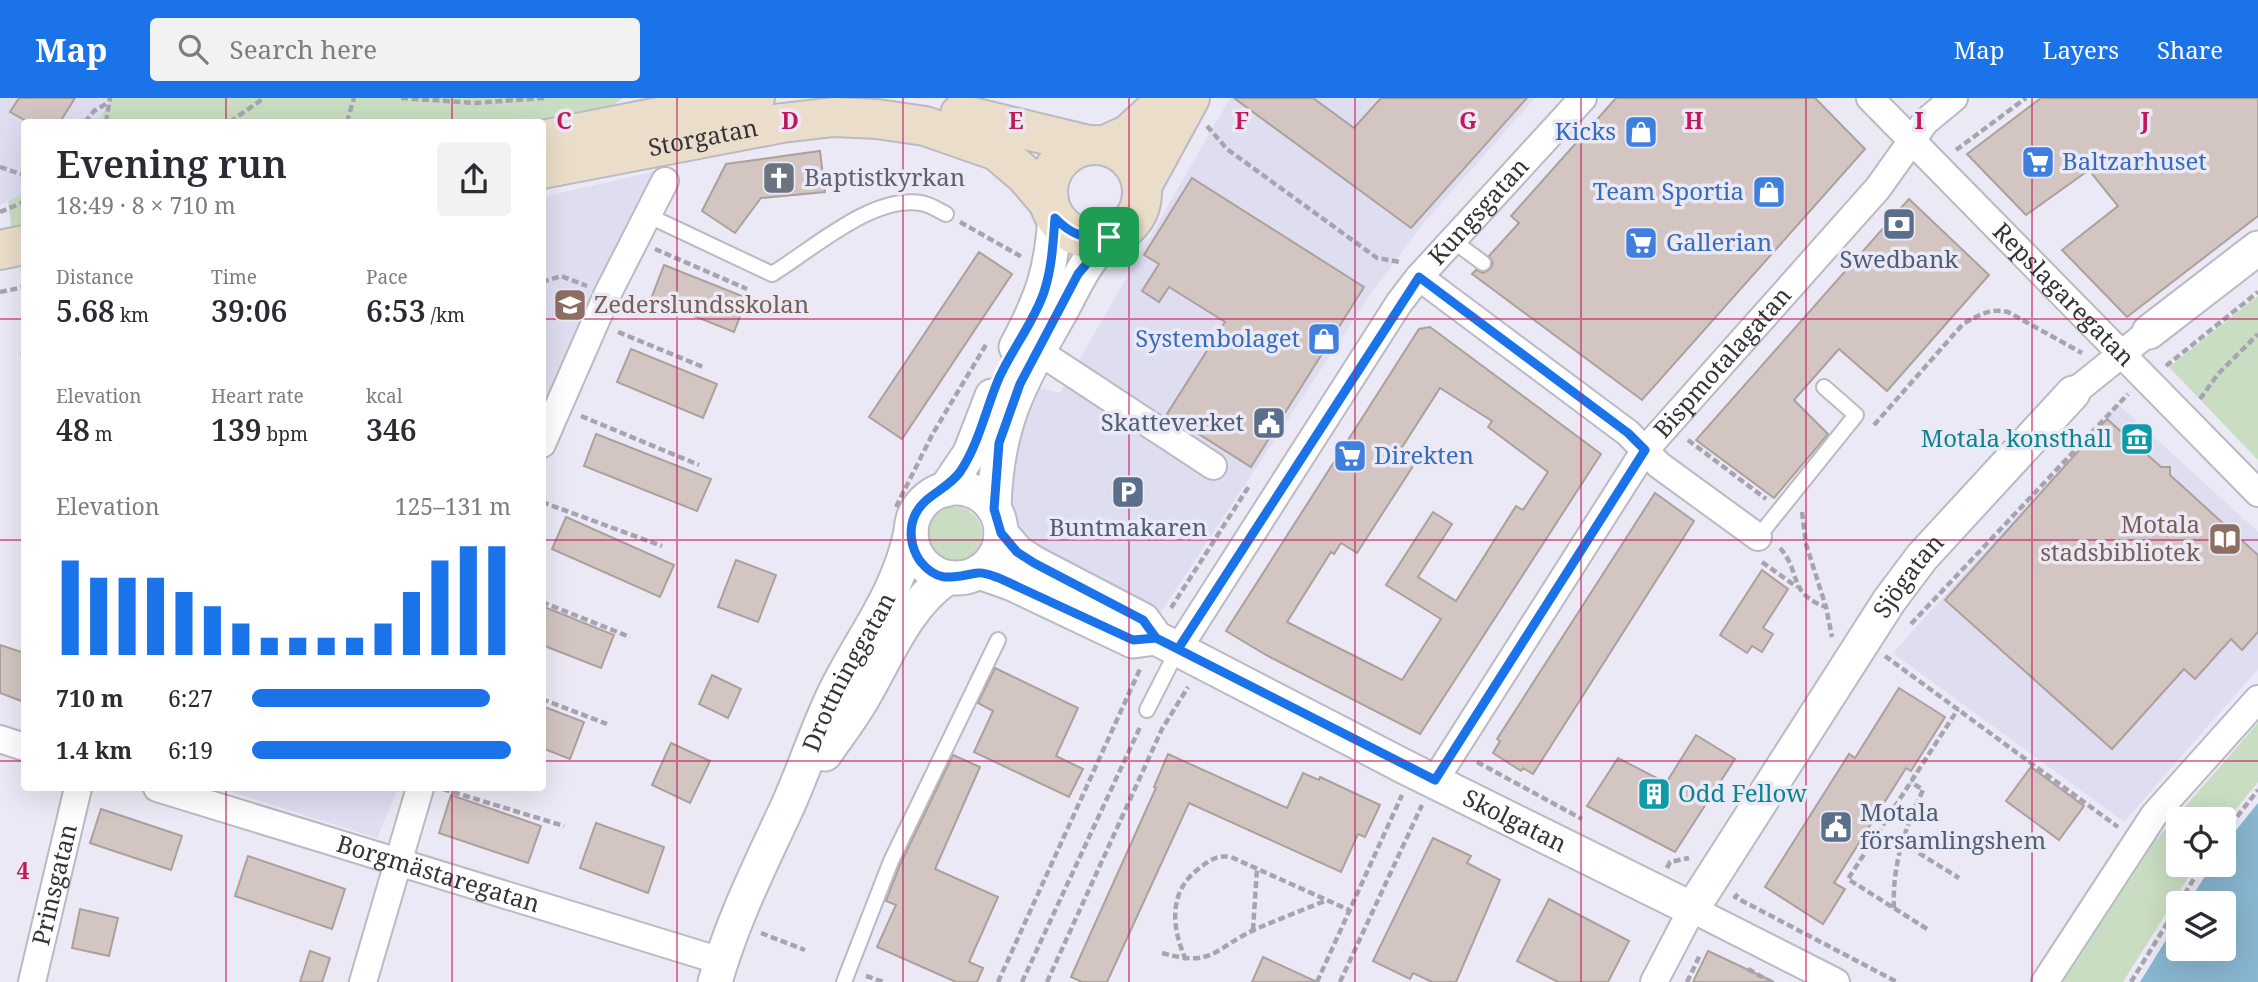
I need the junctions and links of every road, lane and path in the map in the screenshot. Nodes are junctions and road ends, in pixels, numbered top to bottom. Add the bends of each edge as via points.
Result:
1 (264, 98) edge
2 (354, 98) edge
3 (401, 98) edge
4 (544, 98) edge
5 (755, 98) edge
6 (900, 98) edge
7 (1168, 98) edge
8 (1583, 98) edge
9 (1870, 98) edge
10 (1954, 98) edge
11 (2026, 98) edge
12 (109, 100) edge
13 (1197, 111) edge
14 (694, 115) edge
15 (87, 119) edge
16 (106, 119) edge
17 (234, 119) edge
18 (347, 119) edge
19 (658, 136) edge
20 (546, 140) edge
21 (1913, 140) junction
22 (1096, 145) junction
23 (1962, 162) dead end
24 (0, 167) edge
25 (546, 168) edge
26 (21, 174) edge
27 (1142, 186) junction
28 (21, 203) edge
29 (1052, 211) junction
30 (0, 212) edge
31 (946, 214) joint
32 (648, 215) junction
33 (1109, 237) junction
34 (1452, 240) junction
35 (635, 241) junction
36 (21, 246) edge
37 (2258, 248) edge
38 (0, 250) edge
39 (1032, 262) dead end
40 (1483, 263) dead end
41 (21, 266) edge
42 (0, 270) edge
43 (1419, 277) junction
44 (546, 281) edge
45 (21, 288) edge
46 (747, 289) dead end
47 (0, 292) edge
48 (2258, 292) edge
49 (608, 293) junction
50 (595, 322) junction
51 (2149, 332) joint
52 (2258, 334) edge
53 (2088, 345) dead end
54 (1038, 351) junction
55 (2120, 354) junction
56 (703, 367) dead end
57 (2159, 379) junction
58 (1824, 387) dead end
59 (2073, 393) joint
60 (2196, 405) dead end
61 (558, 406) junction
62 (546, 434) edge
63 (1866, 435) dead end
64 (1645, 450) junction
65 (699, 465) dead end
66 (1213, 466) dead end
67 (1665, 470) junction
68 (945, 490) junction
69 (2258, 493) edge
70 (546, 503) edge
71 (1804, 506) dead end
72 (1779, 510) junction
73 (998, 521) junction
74 (911, 532) junction
75 (662, 546) dead end
76 (1757, 547) junction
77 (963, 575) junction
78 (1797, 587) junction
79 (546, 604) edge
80 (1826, 607) junction
81 (1905, 631) dead end
82 (630, 637) dead end
83 (998, 640) dead end
84 (1832, 640) dead end
85 (1892, 647) dead end
86 (1179, 650) junction
87 (1885, 655) junction
88 (1881, 662) dead end
89 (2258, 699) edge
90 (546, 701) edge
91 (1958, 709) junction
92 (1147, 710) joint
93 (607, 724) dead end
94 (0, 739) edge
95 (21, 746) edge
96 (1484, 752) dead end
97 (1421, 774) junction
98 (1911, 782) junction
99 (2258, 790) edge
100 (77, 791) edge
101 (166, 791) edge
102 (419, 791) edge
103 (449, 791) edge
104 (784, 814) junction
105 (2236, 818) edge
106 (564, 826) dead end
107 (1594, 826) dead end
108 (2136, 841) junction
109 (1901, 842) junction
110 (398, 860) junction
111 (1663, 861) dead end
112 (1670, 862) dead end
113 (1256, 868) junction
114 (1959, 878) dead end
115 (1741, 889) dead end
116 (1327, 900) junction
117 (1894, 908) junction
118 (1692, 909) junction
119 (1349, 911) junction
120 (764, 920) dead end
121 (2166, 924) edge
122 (1927, 929) dead end
123 (1253, 931) junction
124 (805, 950) dead end
125 (1162, 953) dead end
126 (1186, 960) junction
127 (718, 971) edge
128 (32, 982) edge
129 (363, 982) edge
130 (844, 982) edge
131 (1022, 982) edge
132 (1047, 982) edge
133 (1317, 982) edge
134 (1340, 982) edge
135 (1654, 982) edge
136 (1836, 982) edge
137 (1897, 982) edge
138 (2045, 982) edge
139 (2131, 982) edge

1 - 17 path
2 - 18 path
3 - 4 path via 475,103
5 - 14 main road, Storgatan
6 - 22 main road via 1018,130
7 - 22 main road via 1129,134
8 - 34 street, Kungsgatan
9 - 21 street, Repslagaregatan
10 - 21 street, Bispmotalagatan
11 - 23 path via 1953,153
12 - 15 path
12 - 16 path
13 - 27 main road
13 - 43 path via 1227,149 1377,258 1401,262
14 - 19 main road, Storgatan
14 - 29 main road, Storgatan via 834,117 925,126 997,151 1026,175
19 - 20 main road, Storgatan
19 - 25 main road, Storgatan
19 - 32 street
21 - 55 street, Repslagaregatan
21 - 64 street, Bispmotalagatan via 1878,188
22 - 27 main road via 1126,156
22 - 29 main road via 1064,155 1055,165 1047,190
24 - 26 path
27 - 33 main road via 1130,223
28 - 30 path
29 - 33 main road via 1065,229 1079,236
29 - 68 street via 1052,262 1043,294 1000,377 970,453
31 - 32 lane via 922,203 870,209 772,274
31 - 39 path
32 - 35 street
33 - 54 street via 1078,274
34 - 40 lane
34 - 43 street, Kungsgatan
35 - 46 path
35 - 49 street
36 - 38 main road
37 - 51 street, Sjögatan
41 - 42 main road
43 - 64 street
43 - 86 street, Kungsgatan
44 - 49 path via 561,276
45 - 47 path
48 - 57 path via 2163,368
49 - 50 street
50 - 56 path
50 - 61 street
51 - 55 street, Sjögatan
52 - 60 path via 2218,373
53 - 63 path via 2082,353 2008,312 1981,313 1964,324
54 - 66 street
54 - 73 street via 999,443
55 - 57 street, Repslagaregatan
55 - 59 street, Sjögatan
57 - 69 street, Repslagaregatan
57 - 81 path via 2119,400
58 - 72 lane via 1856,415
59 - 118 street, Sjögatan via 1940,537 1889,601
61 - 62 street
61 - 65 path
64 - 67 street
64 - 97 street, Bispmotalagatan
67 - 72 path via 1689,439
67 - 76 street
68 - 73 street via 972,491
68 - 74 street via 922,504
70 - 75 path
71 - 80 path via 1806,544
72 - 76 lane
73 - 77 street via 995,556
73 - 86 street, Skolgatan via 1017,552 1143,620
74 - 77 street via 920,561 932,572
74 - 104 street, Drottninggatan via 894,588 838,686
76 - 78 path
76 - 78 path via 1776,543 1791,560
77 - 86 street, Skolgatan via 1013,584 1133,640
77 - 104 street, Drottninggatan via 930,590 912,613 862,699
78 - 80 path
79 - 82 path
80 - 84 path
83 - 130 lane via 908,824
85 - 87 path
86 - 92 lane
86 - 97 street, Skolgatan
86 - 132 path via 1162,729
87 - 88 path
87 - 91 path
89 - 108 street
90 - 93 path
91 - 98 path
91 - 108 path
92 - 131 path
94 - 95 street
96 - 107 path via 1476,763
97 - 118 street, Skolgatan
97 - 119 path via 1396,791 1402,794
97 - 134 path
98 - 109 path via 1923,790
98 - 117 path via 1848,879
99 - 105 path
100 - 128 street, Prinsgatan
101 - 110 street, Borgmästaregatan
102 - 110 street
103 - 106 path
104 - 127 street, Drottninggatan via 737,914
108 - 138 street
109 - 114 path
109 - 117 path
110 - 127 street, Borgmästaregatan
110 - 129 street
111 - 112 path
113 - 116 path
113 - 123 path
113 - 126 path via 1221,855 1183,884 1176,898 1175,932
115 - 137 path via 1735,897
116 - 119 path
116 - 123 path
117 - 122 path
118 - 135 street, Sjögatan
118 - 136 street, Skolgatan
119 - 133 path
120 - 124 path via 758,934
121 - 139 path
123 - 126 path via 1224,950
125 - 126 path

